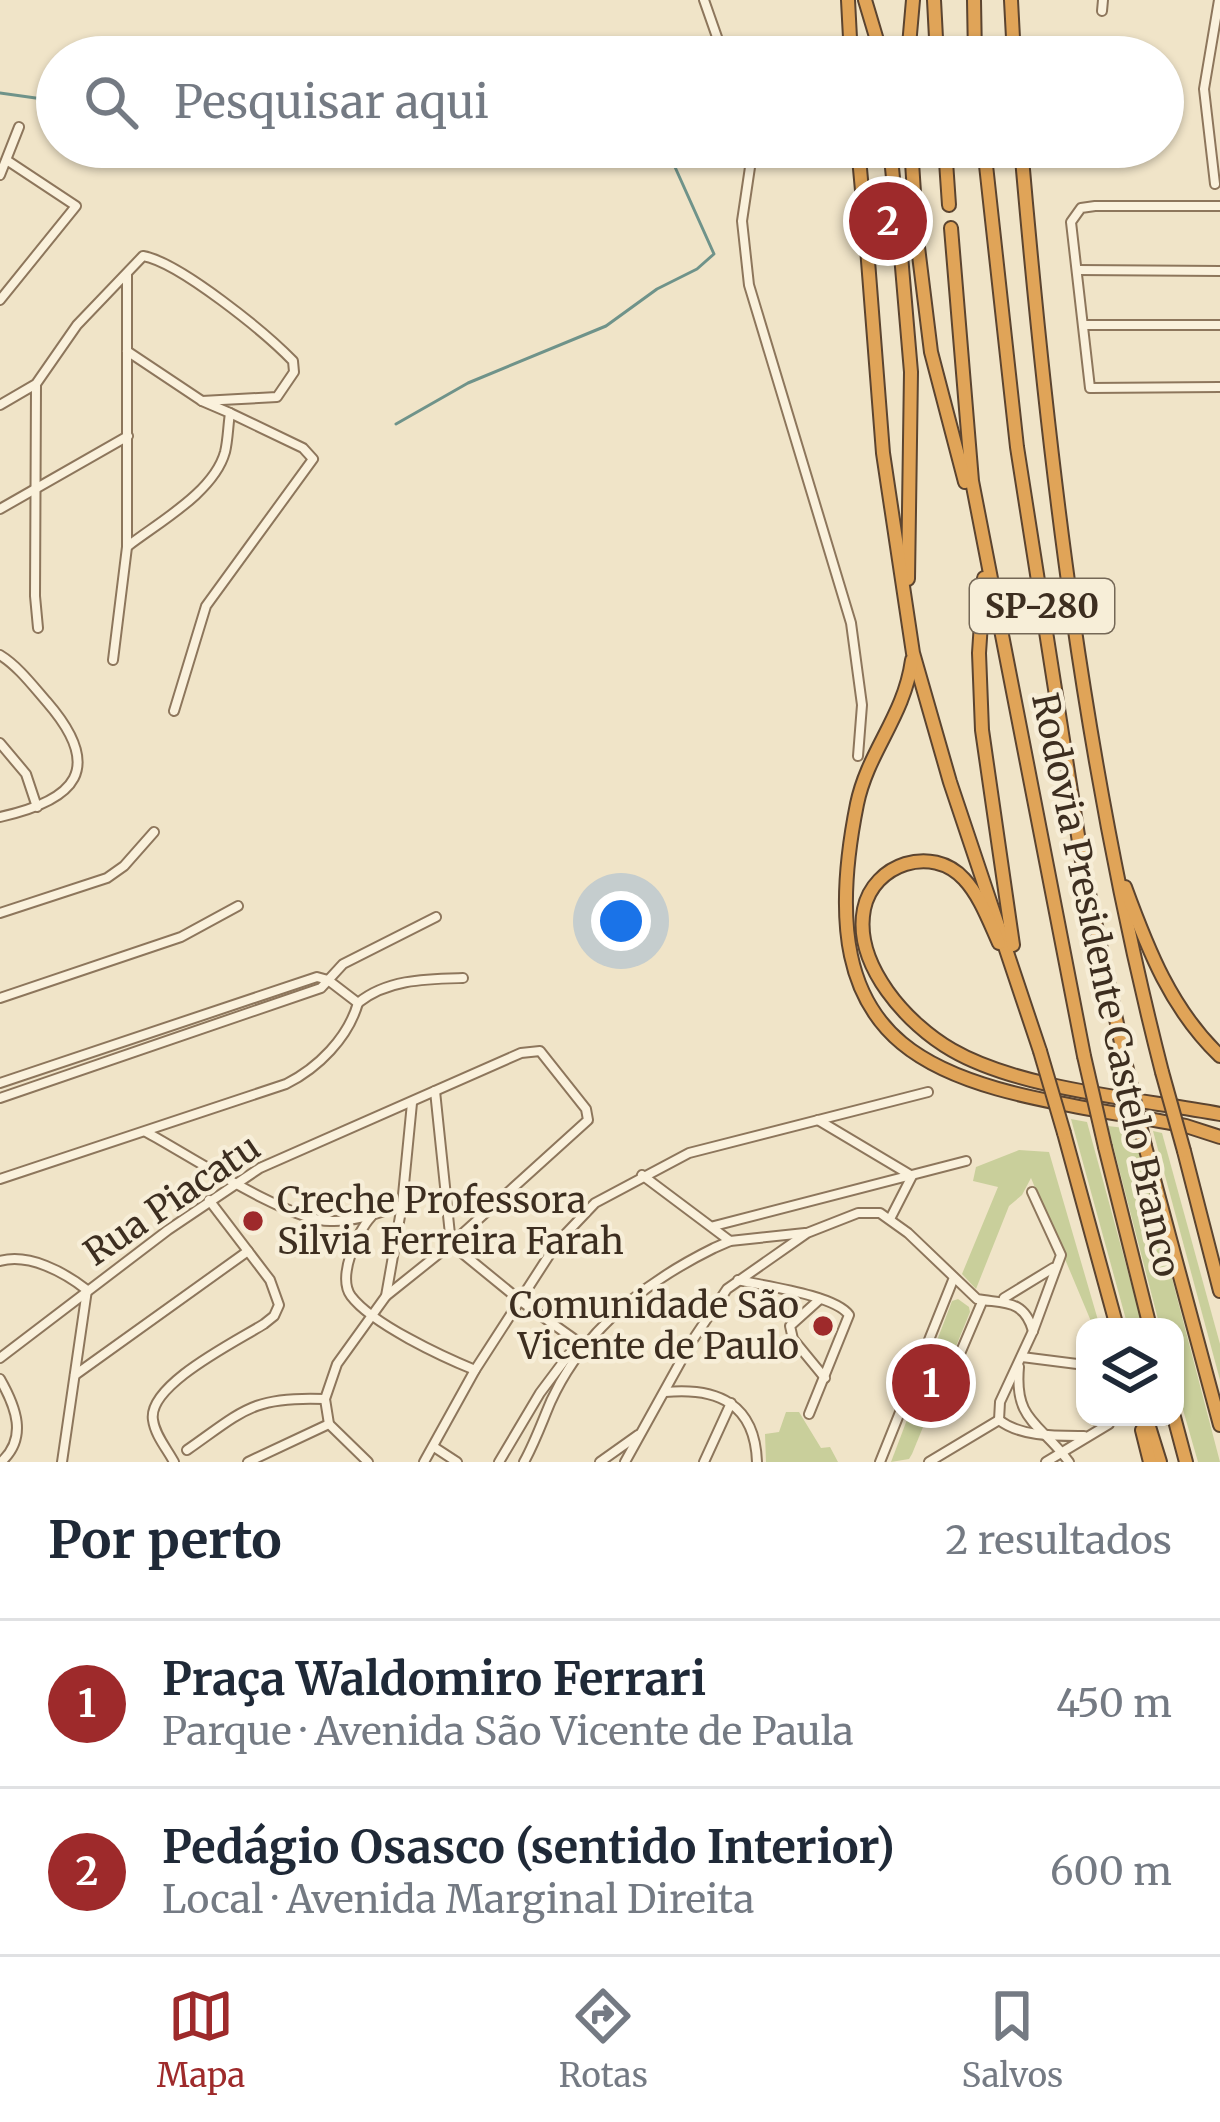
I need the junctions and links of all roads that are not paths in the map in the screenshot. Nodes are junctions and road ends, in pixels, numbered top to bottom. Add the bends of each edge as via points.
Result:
1 (704, 0) edge
2 (848, 0) edge
3 (866, 0) edge
4 (914, 0) edge
5 (934, 0) edge
6 (974, 0) edge
7 (1011, 0) edge
8 (1219, 0) edge
9 (717, 36) edge
10 (850, 36) edge
11 (876, 36) edge
12 (910, 36) edge
13 (937, 36) edge
14 (975, 36) edge
15 (1013, 36) edge
16 (19, 127) dead end
17 (8, 161) junction
18 (750, 168) edge
19 (860, 168) edge
20 (892, 168) edge
21 (912, 168) edge
22 (947, 168) edge
23 (985, 168) edge
24 (1023, 168) edge
25 (0, 175) edge
26 (1215, 184) dead end
27 (950, 205) dead end
28 (1220, 206) edge
29 (915, 208) dead end
30 (896, 209) dead end
31 (864, 212) dead end
32 (951, 228) dead end
33 (916, 231) dead end
34 (899, 232) dead end
35 (866, 235) dead end
36 (1077, 271) junction
37 (1220, 271) edge
38 (127, 274) junction
39 (0, 300) edge
40 (1083, 325) junction
41 (1220, 325) edge
42 (125, 350) junction
43 (36, 384) junction
44 (1220, 387) edge
45 (202, 401) junction
46 (0, 405) edge
47 (230, 413) junction
48 (128, 436) junction
49 (37, 484) junction
50 (0, 508) edge
51 (127, 547) junction
52 (985, 552) junction
53 (907, 616) junction
54 (38, 628) dead end
55 (913, 653) junction
56 (0, 655) edge
57 (113, 660) dead end
58 (174, 711) dead end
59 (0, 743) edge
60 (858, 756) dead end
61 (37, 807) junction
62 (0, 818) edge
63 (154, 832) dead end
64 (1111, 846) junction
65 (238, 906) dead end
66 (0, 913) edge
67 (436, 917) dead end
68 (463, 978) dead end
69 (328, 980) junction
70 (1020, 988) junction
71 (0, 998) edge
72 (358, 1003) junction
73 (98, 1050) junction
74 (1220, 1056) edge
75 (103, 1064) junction
76 (0, 1082) edge
77 (435, 1091) junction
78 (928, 1092) dead end
79 (0, 1098) edge
80 (412, 1101) junction
81 (1220, 1114) edge
82 (817, 1119) junction
83 (145, 1131) junction
84 (1220, 1137) edge
85 (967, 1161) dead end
86 (643, 1175) junction
87 (912, 1176) junction
88 (0, 1179) edge
89 (238, 1182) junction
90 (1032, 1192) dead end
91 (209, 1200) junction
92 (402, 1205) junction
93 (373, 1215) junction
94 (890, 1219) junction
95 (713, 1226) junction
96 (807, 1233) junction
97 (730, 1241) junction
98 (452, 1244) junction
99 (248, 1251) junction
100 (0, 1261) edge
101 (1054, 1267) junction
102 (736, 1279) junction
103 (953, 1280) junction
104 (87, 1290) junction
105 (1016, 1291) junction
106 (1220, 1291) edge
107 (386, 1295) junction
108 (820, 1299) junction
109 (1003, 1299) junction
110 (522, 1302) junction
111 (982, 1302) junction
112 (1040, 1308) junction
113 (371, 1312) junction
114 (1115, 1318) edge
115 (1148, 1318) edge
116 (1033, 1331) junction
117 (581, 1343) junction
118 (0, 1358) edge
119 (1020, 1361) junction
120 (1076, 1364) edge
121 (475, 1370) junction
122 (75, 1375) junction
123 (825, 1378) junction
124 (0, 1379) edge
125 (665, 1392) junction
126 (540, 1393) junction
127 (325, 1399) junction
128 (552, 1400) junction
129 (731, 1402) junction
130 (939, 1402) dead end
131 (809, 1414) dead end
132 (999, 1420) junction
133 (329, 1424) junction
134 (1220, 1425) edge
135 (1105, 1426) edge
136 (1144, 1426) edge
137 (1146, 1426) edge
138 (1176, 1426) edge
139 (639, 1434) junction
140 (1049, 1436) junction
141 (1084, 1436) junction
142 (434, 1448) junction
143 (187, 1450) dead end
144 (1061, 1452) junction
145 (3, 1460) edge
146 (882, 1460) edge
147 (62, 1462) edge
148 (174, 1462) edge
149 (248, 1462) edge
150 (368, 1462) edge
151 (424, 1462) edge
152 (458, 1462) edge
153 (499, 1462) edge
154 (524, 1462) edge
155 (600, 1462) edge
156 (625, 1462) edge
157 (704, 1462) edge
158 (757, 1462) edge
159 (929, 1462) edge
160 (1046, 1462) edge
161 (1069, 1462) edge
162 (1150, 1462) edge
163 (1160, 1462) edge
164 (1186, 1462) edge

1 - 9 street
2 - 10 highway
3 - 11 highway
4 - 12 highway
5 - 13 highway
6 - 14 highway
7 - 15 highway
8 - 26 street via 1204,89
16 - 17 street
17 - 25 street
17 - 39 street via 76,206
18 - 60 street via 742,221 749,285 851,623 862,705
19 - 31 highway
20 - 30 highway
21 - 29 highway
22 - 27 highway
23 - 134 highway, Rodovia Presidente Castelo Branco / SP-280, bridge via 1024,495 1082,861 1145,1146
24 - 64 highway, Rodovia Presidente Castelo Branco via 1053,484
28 - 36 street via 1081,208 1071,222
32 - 52 highway, Rodovia Presidente Castelo Branco / SP-280 via 964,421
33 - 52 highway via 936,376
34 - 53 highway via 910,373
35 - 53 highway via 883,453
36 - 37 street
36 - 40 street
38 - 42 street
38 - 43 street via 85,315
38 - 45 street via 143,256 167,265 293,361 277,397
40 - 41 street
40 - 44 street via 1090,388
42 - 45 street
42 - 48 street
43 - 46 street
43 - 49 street
45 - 47 street
47 - 51 street via 212,475
47 - 58 street via 313,459 206,606
48 - 49 street
48 - 51 street
49 - 50 street
49 - 54 street
51 - 57 street
52 - 70 highway via 982,730
52 - 115 highway, Rodovia Presidente Castelo Branco / SP-280, bridge via 1084,1056
53 - 55 highway
55 - 70 highway
55 - 84 highway via 904,700 864,780 854,828 847,920 852,964 871,1009 907,1049 972,1083
56 - 61 street via 76,743 71,782
59 - 61 street via 26,774
61 - 62 street
63 - 66 street via 107,878
64 - 74 highway via 1167,989
64 - 106 highway, Rodovia Presidente Castelo Branco, bridge
65 - 71 street via 198,930
67 - 69 street via 343,964
68 - 72 street via 402,982
69 - 72 street
69 - 73 street via 317,977
69 - 75 street via 268,1009
70 - 81 highway via 955,870 914,861 877,882 863,921 877,971 908,1016 939,1042 1024,1076
70 - 114 highway, bridge
72 - 83 street via 329,1053 296,1079
73 - 75 street
73 - 76 street
75 - 79 street
77 - 80 street, Rua Piacatu
77 - 98 street
77 - 98 street, Rua Piacatu via 541,1052 588,1120
78 - 82 street
80 - 89 street, Rua Piacatu
80 - 92 street
82 - 86 street
82 - 87 street
83 - 88 street
83 - 89 street
85 - 87 street
86 - 95 street
86 - 110 street via 579,1216
87 - 94 street
87 - 95 street
89 - 91 street, Rua Piacatu
89 - 93 street via 311,1219
90 - 101 street via 1061,1255
91 - 99 street
91 - 104 street, Rua Piacatu
92 - 93 street
92 - 107 street
93 - 113 street via 355,1239 346,1281
94 - 96 street via 870,1210
94 - 103 street
95 - 97 street
96 - 97 street
96 - 102 street
97 - 117 street via 608,1317
98 - 107 street
98 - 110 street
99 - 122 street
99 - 148 street via 276,1291 278,1310 156,1401 153,1420
100 - 104 street via 33,1262
101 - 105 street
101 - 112 street
102 - 108 street
102 - 125 street
103 - 111 street
103 - 146 street
104 - 118 street, Rua Piacatu
104 - 122 street
105 - 109 street
105 - 112 street
107 - 113 street
108 - 123 street via 849,1315
108 - 123 street via 790,1326
109 - 111 street
109 - 116 street via 1024,1311
110 - 117 street
110 - 121 street
111 - 130 street
112 - 116 street
113 - 121 street
113 - 127 street
116 - 119 street
117 - 126 street
117 - 128 street
119 - 120 street
119 - 132 street
119 - 140 street via 1022,1410
121 - 142 street
122 - 147 street
123 - 131 street
124 - 145 street via 17,1425
125 - 129 street via 692,1390
125 - 139 street
126 - 128 street
126 - 153 street
127 - 133 street
127 - 143 street via 265,1401
128 - 154 street
129 - 157 street
129 - 158 street via 750,1425
132 - 140 street
132 - 159 street
133 - 149 street
133 - 150 street
135 - 141 street
136 - 162 highway
137 - 163 highway
138 - 164 highway
139 - 155 street
139 - 156 street
140 - 141 street
140 - 144 street
141 - 144 street
142 - 151 street
142 - 152 street
144 - 160 street
144 - 161 street

